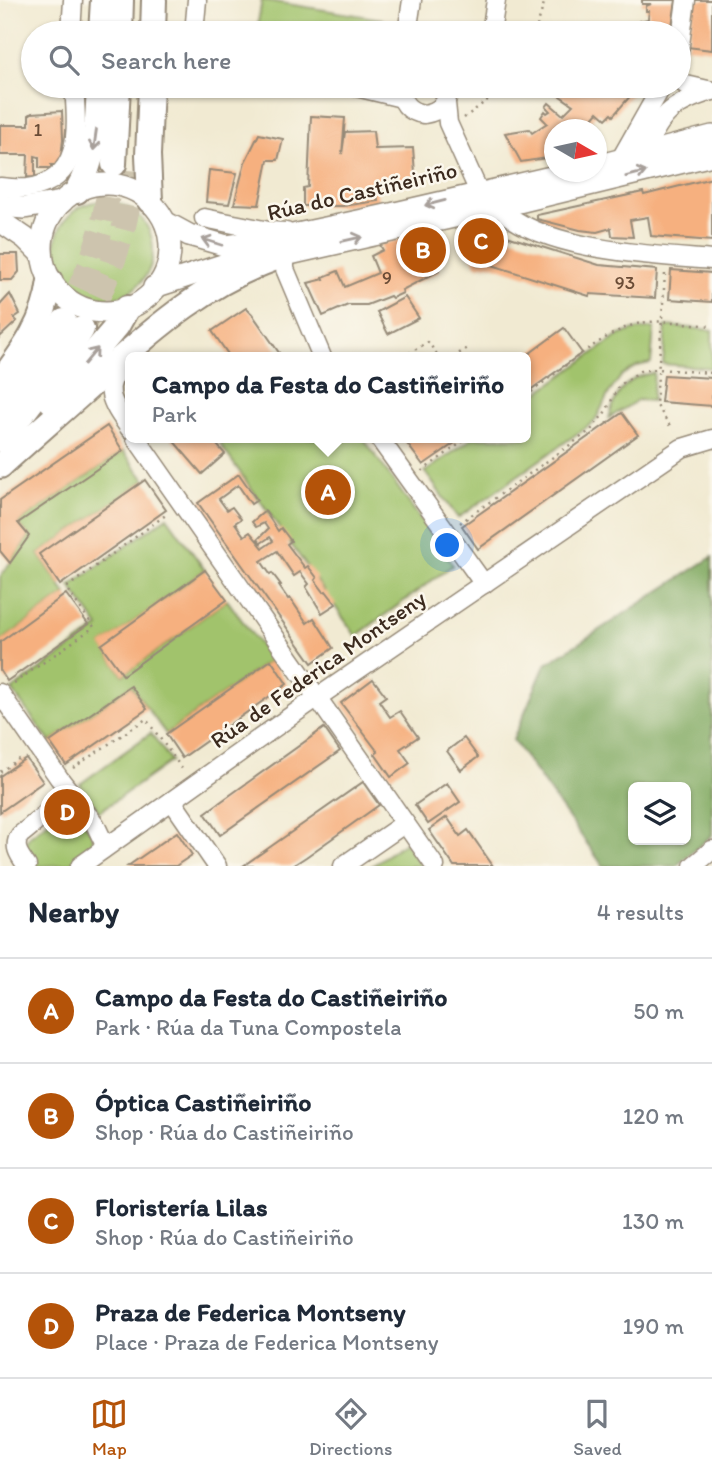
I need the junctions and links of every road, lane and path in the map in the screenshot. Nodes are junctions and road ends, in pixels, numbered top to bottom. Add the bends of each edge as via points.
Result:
1 (73, 0) edge
2 (103, 0) edge
3 (121, 0) edge
4 (139, 0) edge
5 (154, 0) edge
6 (197, 0) edge
7 (412, 0) edge
8 (496, 0) edge
9 (545, 0) edge
10 (72, 21) edge
11 (102, 21) edge
12 (120, 21) edge
13 (146, 21) edge
14 (151, 21) edge
15 (195, 21) edge
16 (409, 21) edge
17 (493, 21) edge
18 (538, 21) edge
19 (691, 86) edge
20 (712, 91) edge
21 (691, 97) edge
22 (75, 98) edge
23 (98, 98) edge
24 (119, 98) edge
25 (135, 98) edge
26 (150, 98) edge
27 (160, 98) edge
28 (404, 98) edge
29 (445, 98) edge
30 (452, 98) edge
31 (491, 98) edge
32 (655, 98) edge
33 (689, 98) edge
34 (430, 114) junction
35 (455, 122) junction
36 (712, 136) edge
37 (643, 155) junction
38 (712, 155) edge
39 (620, 162) junction
40 (607, 164) edge
41 (544, 178) edge
42 (0, 187) edge
43 (479, 192) junction
44 (69, 197) junction
45 (0, 206) edge
46 (498, 207) junction
47 (159, 212) junction
48 (204, 218) dead end
49 (0, 221) edge
50 (304, 233) junction
51 (42, 255) junction
52 (285, 255) junction
53 (712, 260) edge
54 (666, 267) dead end
55 (50, 281) junction
56 (154, 287) junction
57 (197, 299) junction
58 (127, 308) junction
59 (662, 322) junction
60 (712, 326) edge
61 (468, 348) dead end
62 (126, 352) edge
63 (141, 352) edge
64 (320, 352) edge
65 (411, 352) edge
66 (435, 352) edge
67 (461, 352) edge
68 (125, 353) edge
69 (125, 365) edge
70 (658, 369) junction
71 (712, 373) edge
72 (0, 382) edge
73 (531, 392) edge
74 (69, 404) junction
75 (0, 411) edge
76 (125, 422) edge
77 (670, 426) dead end
78 (712, 439) edge
79 (0, 440) edge
80 (140, 443) edge
81 (383, 443) edge
82 (461, 443) edge
83 (0, 465) edge
84 (419, 473) dead end
85 (170, 512) dead end
86 (456, 525) dead end
87 (484, 584) junction
88 (4, 690) edge
89 (318, 697) junction
90 (28, 752) dead end
91 (183, 770) dead end
92 (0, 772) edge
93 (69, 791) junction
94 (172, 801) junction
95 (405, 823) junction
96 (102, 843) junction
97 (10, 844) edge
98 (712, 850) edge
99 (27, 866) edge
100 (80, 866) edge
101 (217, 866) edge
102 (343, 866) edge
103 (435, 866) edge
104 (693, 866) edge

1 - 10 street
2 - 11 highway
3 - 12 highway
4 - 13 highway
5 - 14 highway
6 - 15 street
7 - 16 street
8 - 17 street
9 - 18 path
19 - 20 street
20 - 21 street
22 - 42 street via 77,129 62,172 44,184
23 -> 44 highway via 94,153 89,169
24 - 25 highway via 124,165
26 - 47 highway via 148,155
27 - 47 street
28 - 34 street via 412,111
29 - 34 street
30 - 35 street
31 - 35 path
32 - 39 street
33 - 37 street via 655,127
34 - 35 street
35 - 43 street
36 - 37 main road
37 - 39 main road
46 -> 38 main road, Rúa do Castiñeiriño
39 - 40 main road
41 - 43 main road, Rúa do Castiñeiriño
43 -> 50 main road, Rúa do Castiñeiriño
44 - 45 main road, Rúa do Castiñeiriño via 24,208
44 - 47 main road, Rúa do Castiñeiriño via 103,184 116,185 127,187
44 - 51 main road via 48,220
52 -> 46 main road, Rúa do Castiñeiriño
46 - 53 street via 511,221 599,249
50 -> 47 main road, Rúa do Castiñeiriño via 227,246 189,235
47 - 56 main road, Rúa do Castiñeiriño via 169,239 169,256
48 - 50 street
49 - 51 main road
51 - 55 main road
52 - 56 main road, Rúa do Castiñeiriño via 235,261
52 - 57 highway via 225,281
52 - 64 street via 285,269
54 - 59 path
55 - 58 main road via 78,307 101,313
55 - 72 highway via 47,305 27,346
56 - 58 main road, Rúa do Castiñeiriño
57 - 62 highway
57 - 63 street via 185,317
83 -> 58 highway via 117,326
59 - 60 path
59 - 70 path
59 - 73 path via 638,324 614,334
61 - 67 path
65 - 66 path via 428,342
68 - 74 highway
69 - 76 street via 110,381 110,390
70 - 71 path
70 - 77 path via 656,404
70 - 86 path via 640,371 625,380 591,430
74 - 76 street via 93,394 103,397
74 - 83 highway
75 - 79 highway via 73,325 59,367
78 - 87 street, Rúa de Federica Montseny via 682,448
80 - 89 street
81 - 87 street
82 - 84 path
85 - 88 path via 66,588 94,627
87 - 89 street, Rúa de Federica Montseny
88 - 93 street
89 - 94 street, Rúa de Federica Montseny
89 - 95 street
90 - 92 path
91 - 93 path via 146,719
93 - 96 street
93 - 97 street
94 - 96 street, Rúa de Federica Montseny via 131,831
94 - 101 street
95 - 102 street
95 - 103 street
96 - 100 street, Rúa de Federica Montseny
97 - 99 street
98 - 104 street

